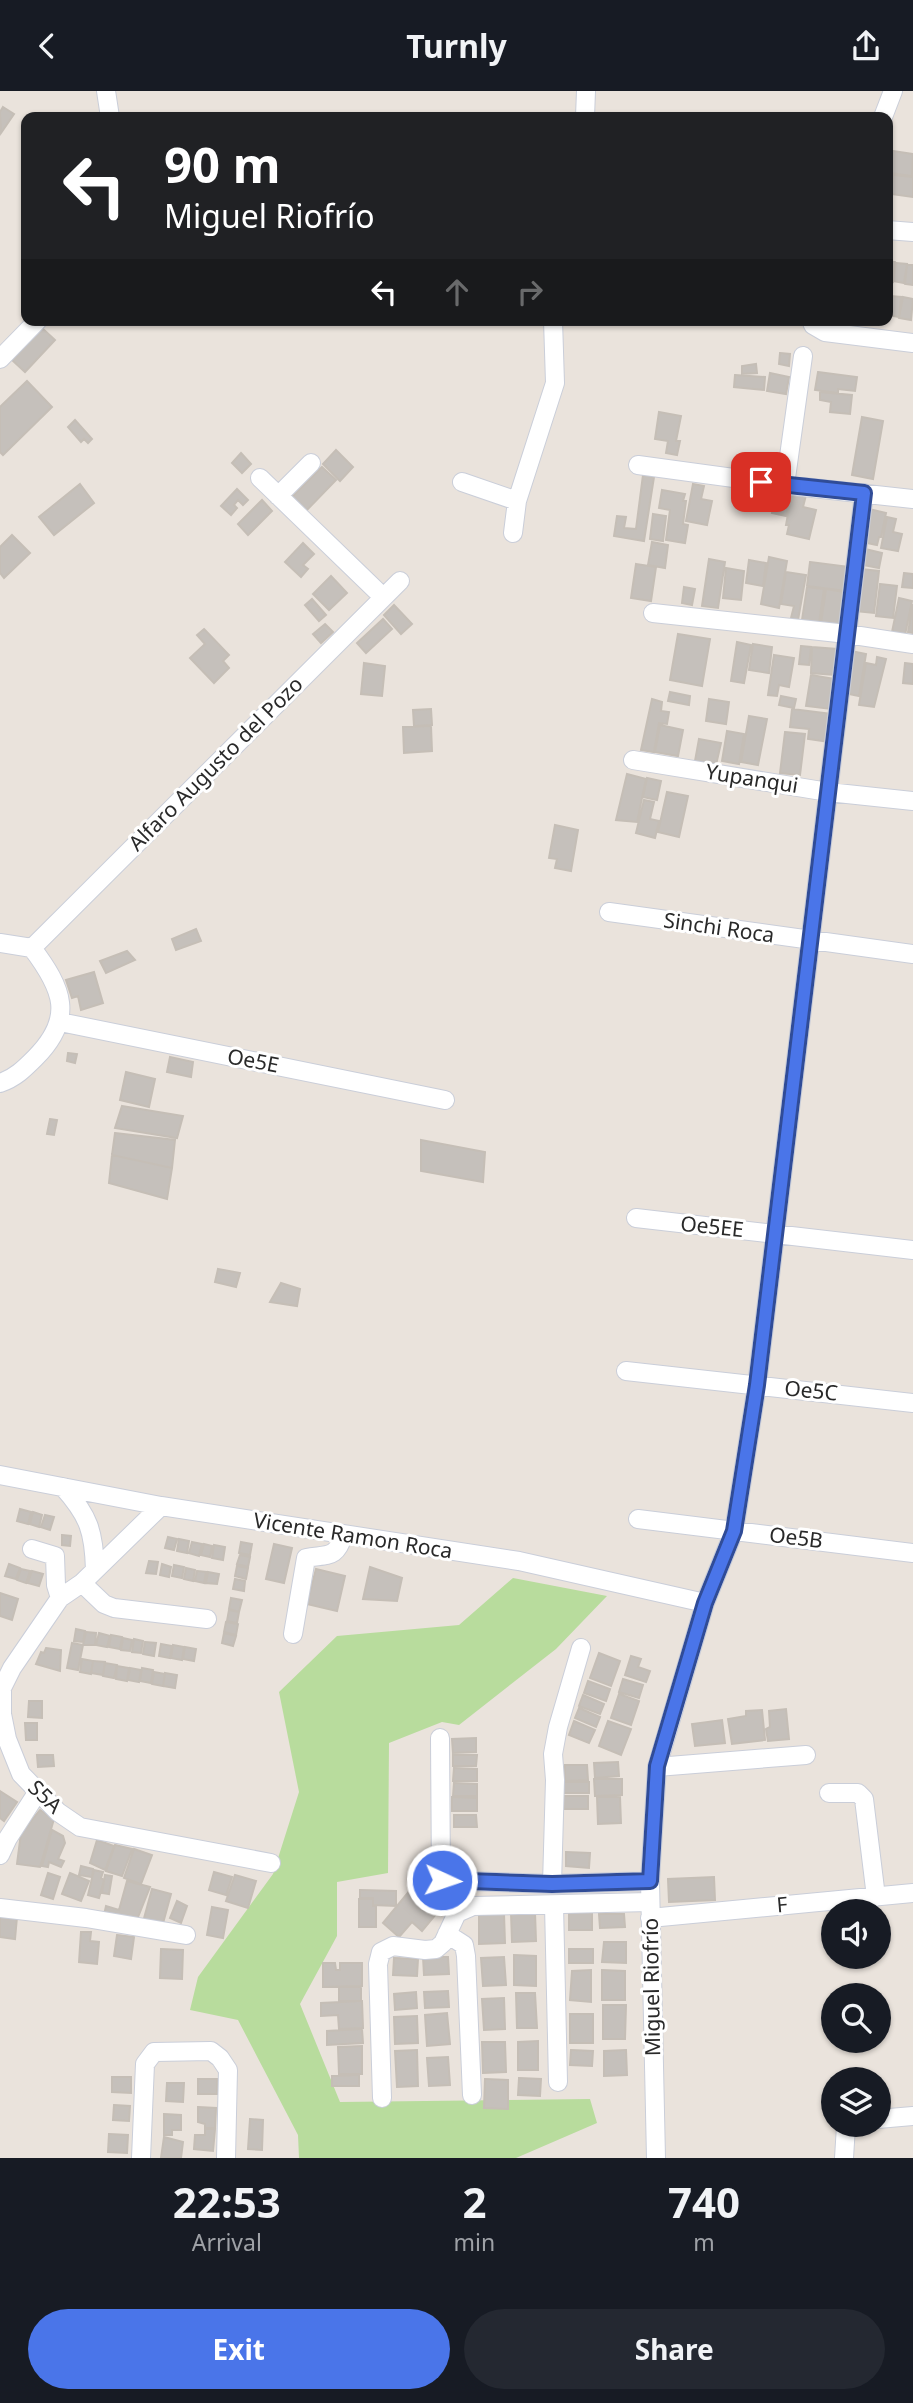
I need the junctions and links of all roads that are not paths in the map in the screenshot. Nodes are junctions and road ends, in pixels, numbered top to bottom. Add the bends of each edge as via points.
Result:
1 (106, 91) edge
2 (586, 91) edge
3 (893, 91) edge
4 (109, 112) edge
5 (585, 112) edge
6 (885, 112) edge
7 (893, 230) edge
8 (913, 232) edge
9 (32, 326) edge
10 (553, 326) edge
11 (815, 326) edge
12 (913, 343) edge
13 (803, 356) dead end
14 (0, 359) edge
15 (311, 463) dead end
16 (638, 464) dead end
17 (260, 478) dead end
18 (462, 482) dead end
19 (785, 485) junction
20 (864, 493) junction
21 (278, 496) junction
22 (913, 499) edge
23 (517, 501) junction
24 (513, 533) dead end
25 (400, 581) dead end
26 (383, 597) junction
27 (653, 613) dead end
28 (847, 634) junction
29 (913, 644) edge
30 (633, 760) dead end
31 (828, 792) junction
32 (913, 801) edge
33 (609, 912) dead end
34 (811, 941) junction
35 (0, 943) edge
36 (32, 948) junction
37 (913, 954) edge
38 (60, 1022) junction
39 (0, 1083) edge
40 (445, 1100) dead end
41 (636, 1218) dead end
42 (775, 1234) junction
43 (913, 1250) edge
44 (626, 1371) dead end
45 (757, 1385) junction
46 (913, 1402) edge
47 (0, 1475) edge
48 (63, 1487) junction
49 (162, 1506) junction
50 (638, 1518) dead end
51 (734, 1531) junction
52 (344, 1534) junction
53 (33, 1549) dead end
54 (913, 1553) edge
55 (95, 1570) junction
56 (82, 1583) junction
57 (60, 1598) junction
58 (705, 1603) junction
59 (207, 1619) dead end
60 (293, 1634) dead end
61 (581, 1648) dead end
62 (440, 1738) dead end
63 (806, 1755) dead end
64 (657, 1766) junction
65 (37, 1793) junction
66 (829, 1793) dead end
67 (0, 1855) edge
68 (271, 1863) dead end
69 (650, 1881) junction
70 (552, 1884) junction
71 (913, 1893) edge
72 (876, 1896) junction
73 (554, 1905) junction
74 (0, 1908) edge
75 (650, 1910) junction
76 (447, 1934) junction
77 (186, 1935) dead end
78 (558, 2082) dead end
79 (472, 2095) dead end
80 (382, 2098) dead end
81 (913, 2116) edge
82 (891, 2118) edge
83 (846, 2137) edge
84 (141, 2158) edge
85 (226, 2158) edge
86 (656, 2158) edge
87 (844, 2158) edge

1 - 4 street
2 - 5 street
3 - 6 street
7 - 8 street
9 - 14 street
10 - 23 street via 555,383
11 - 12 street via 825,332
13 - 19 street
15 - 21 street
16 - 19 street
17 - 21 street
18 - 23 street
19 - 20 street
20 - 22 street
20 - 28 street, Miguel Riofrío
21 - 26 street
23 - 24 street
25 - 26 street, Alfaro Augusto del Pozo
26 - 36 street, Alfaro Augusto del Pozo
27 - 28 street
28 - 29 street
28 - 31 street, Miguel Riofrío
30 - 31 street, Yupanqui
31 - 32 street, Yupanqui
31 - 34 street, Miguel Riofrío
33 - 34 street, Sinchi Roca
34 - 37 street, Sinchi Roca
34 - 42 street, Miguel Riofrío
35 - 36 street
36 - 38 street via 54,979
38 - 39 street via 32,1062 13,1079
38 - 40 street, Oe5E
41 - 42 street, Oe5EE
42 - 43 street, Oe5EE
42 - 45 street, Miguel Riofrío
44 - 45 street, Oe5C
45 - 46 street, Oe5C
45 - 51 street, Miguel Riofrío
47 - 48 street, Vicente Ramon Roca
48 - 49 street, Vicente Ramon Roca
48 - 55 street via 89,1523
49 - 52 street, Vicente Ramon Roca
49 - 55 street, S5A
50 - 51 street, Oe5B
51 - 54 street, Oe5B
51 - 58 street, Miguel Riofrío
52 - 58 street, Vicente Ramon Roca via 519,1561
52 - 60 street via 335,1553 306,1558
53 - 57 street via 55,1556
55 - 56 street, S5A
56 - 57 street, S5A
56 - 59 street via 114,1608
57 - 65 street, S5A via 2,1688 7,1739 21,1774
58 - 64 street, Miguel Riofrío
61 - 70 street via 554,1754
62 - 70 street via 442,1880
63 - 64 street
64 - 69 street, Miguel Riofrío
65 - 67 street
65 - 68 street, S5A via 80,1827
66 - 72 street via 858,1793 864,1799
69 - 70 street
69 - 75 street, Miguel Riofrío
71 - 72 street, F
72 - 75 street, F
73 - 75 street, F
73 - 76 street, F via 473,1906 457,1913
73 - 78 street
74 - 77 street
75 - 86 street, Miguel Riofrío
76 - 79 street via 464,1945 466,1956
76 - 80 street, F via 436,1949 393,1946 381,1952
81 - 82 street
83 - 87 street
84 - 85 street via 145,2064 154,2052 188,2051 211,2051 228,2070

